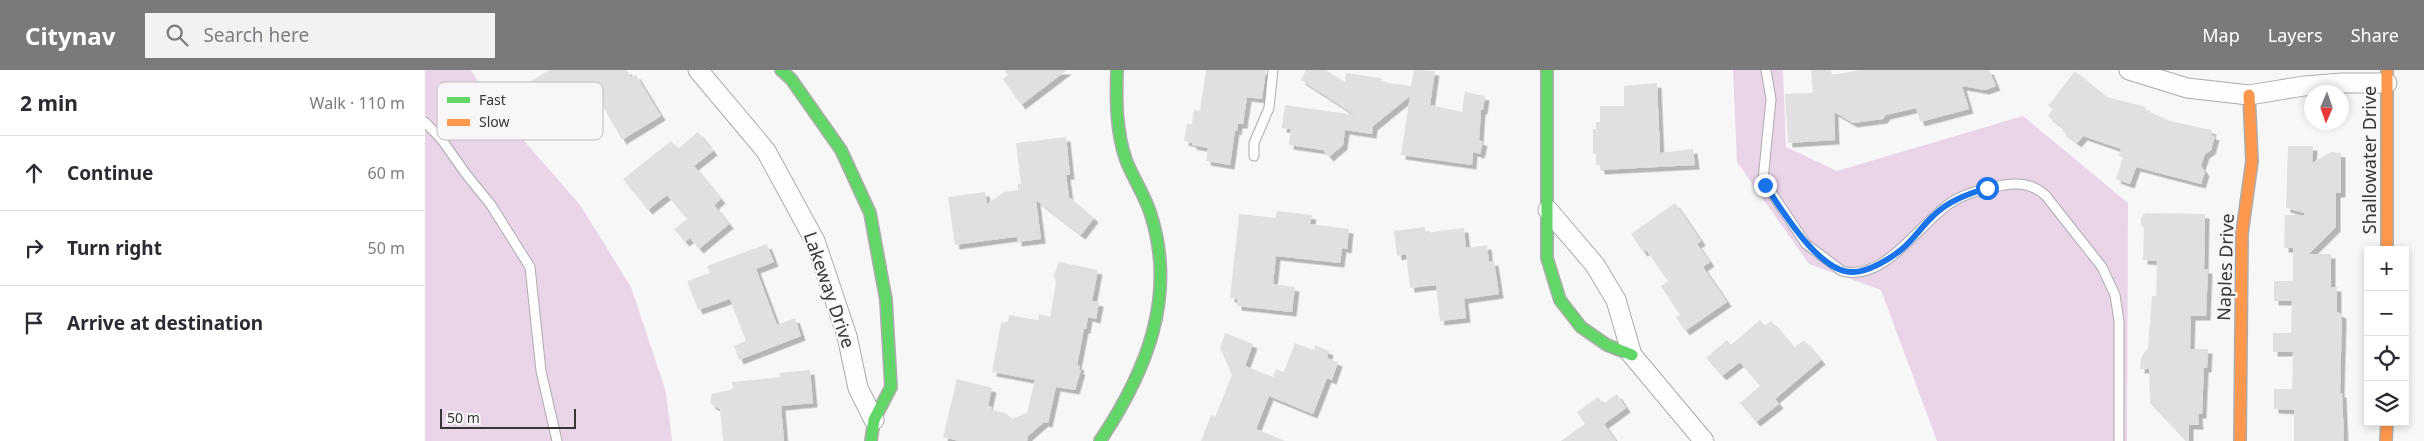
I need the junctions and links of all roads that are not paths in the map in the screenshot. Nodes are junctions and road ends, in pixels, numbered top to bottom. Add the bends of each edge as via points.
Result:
1 (698, 70) edge
2 (781, 70) edge
3 (1117, 70) edge
4 (1273, 70) edge
5 (1547, 70) edge
6 (1766, 70) edge
7 (2129, 70) edge
8 (2387, 77) edge
9 (2249, 95) junction
10 (425, 122) edge
11 (437, 135) edge
12 (442, 140) edge
13 (1254, 156) dead end
14 (1548, 210) junction
15 (2387, 246) edge
16 (1632, 355) junction
17 (874, 420) junction
18 (2387, 426) edge
19 (557, 441) edge
20 (871, 441) edge
21 (1100, 441) edge
22 (1704, 441) edge
23 (2119, 441) edge
24 (2240, 441) edge
25 (2387, 441) edge

1 - 17 street, Lakeway Drive via 767,151 815,241 847,336 858,388
2 - 17 street via 791,79 841,150 870,213 886,300 891,387
3 - 21 street via 1115,101 1124,153 1152,219 1159,265 1157,308 1147,354 1127,400
4 - 13 lane via 1269,108 1254,143
5 - 14 street
6 - 23 lane via 1771,99 1763,180 1805,244 1842,270 1864,270 1889,257 1903,248 1935,214 1977,191 2017,184 2037,188 2046,196 2102,267 2115,295 2119,320
7 - 9 street via 2187,88
8 - 9 street
8 - 15 street, Shallowater Drive
9 - 24 street, Naples Drive via 2252,161 2242,233
10 - 11 lane
12 - 19 lane via 491,205 530,268 539,358
14 - 16 street via 1595,265 1616,300
14 - 16 street via 1547,258 1560,300 1581,327 1607,345
16 - 22 street
17 - 20 street
18 - 25 street

